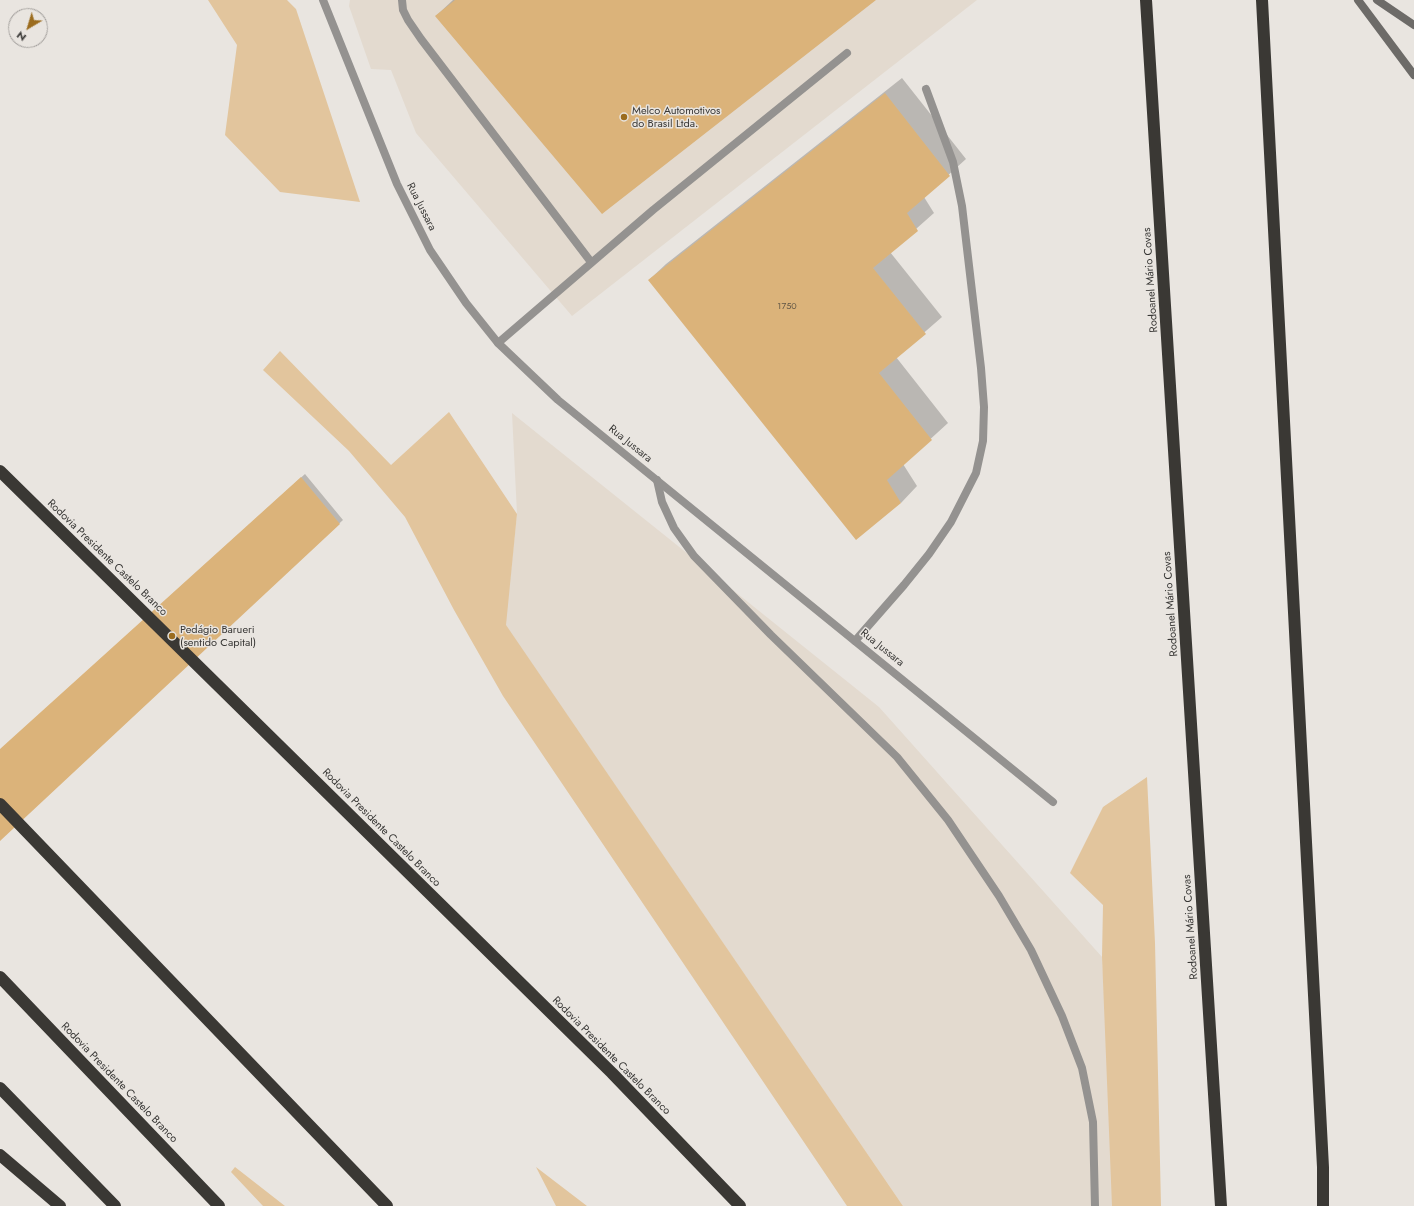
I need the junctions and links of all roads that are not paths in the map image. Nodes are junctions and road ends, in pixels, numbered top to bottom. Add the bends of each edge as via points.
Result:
1 (323, 0) edge
2 (402, 0) edge
3 (1146, 0) edge
4 (1262, 0) edge
5 (1358, 0) edge
6 (1377, 0) edge
7 (1414, 25) edge
8 (847, 53) dead end
9 (1414, 75) edge
10 (926, 89) dead end
11 (592, 262) junction
12 (498, 343) junction
13 (0, 471) edge
14 (657, 480) junction
15 (855, 641) junction
16 (1053, 802) dead end
17 (0, 804) edge
18 (0, 977) edge
19 (0, 1088) edge
20 (0, 1155) edge
21 (60, 1206) edge
22 (116, 1206) edge
23 (219, 1206) edge
24 (387, 1206) edge
25 (740, 1206) edge
26 (1095, 1206) edge
27 (1221, 1206) edge
28 (1323, 1206) edge

1 - 12 street, Rua Jussara via 397,184 430,250 466,303
2 - 11 street via 403,10 421,39
3 - 27 highway, Rodoanel Mário Covas
4 - 28 highway
5 - 9 main road
6 - 7 main road
8 - 11 street
10 - 15 street via 953,162 962,206 981,368 983,441 976,474 951,522 929,554
11 - 12 street
12 - 14 street, Rua Jussara via 558,400
13 - 25 highway, Rodovia Presidente Castelo Branco via 612,1073
14 - 15 street, Rua Jussara
14 - 26 street via 662,502 674,528 694,556 897,757 948,820 999,896 1031,950 1062,1016 1082,1068 1093,1122
15 - 16 street, Rua Jussara
17 - 24 highway
18 - 23 highway, Rodovia Presidente Castelo Branco
19 - 22 highway
20 - 21 highway

